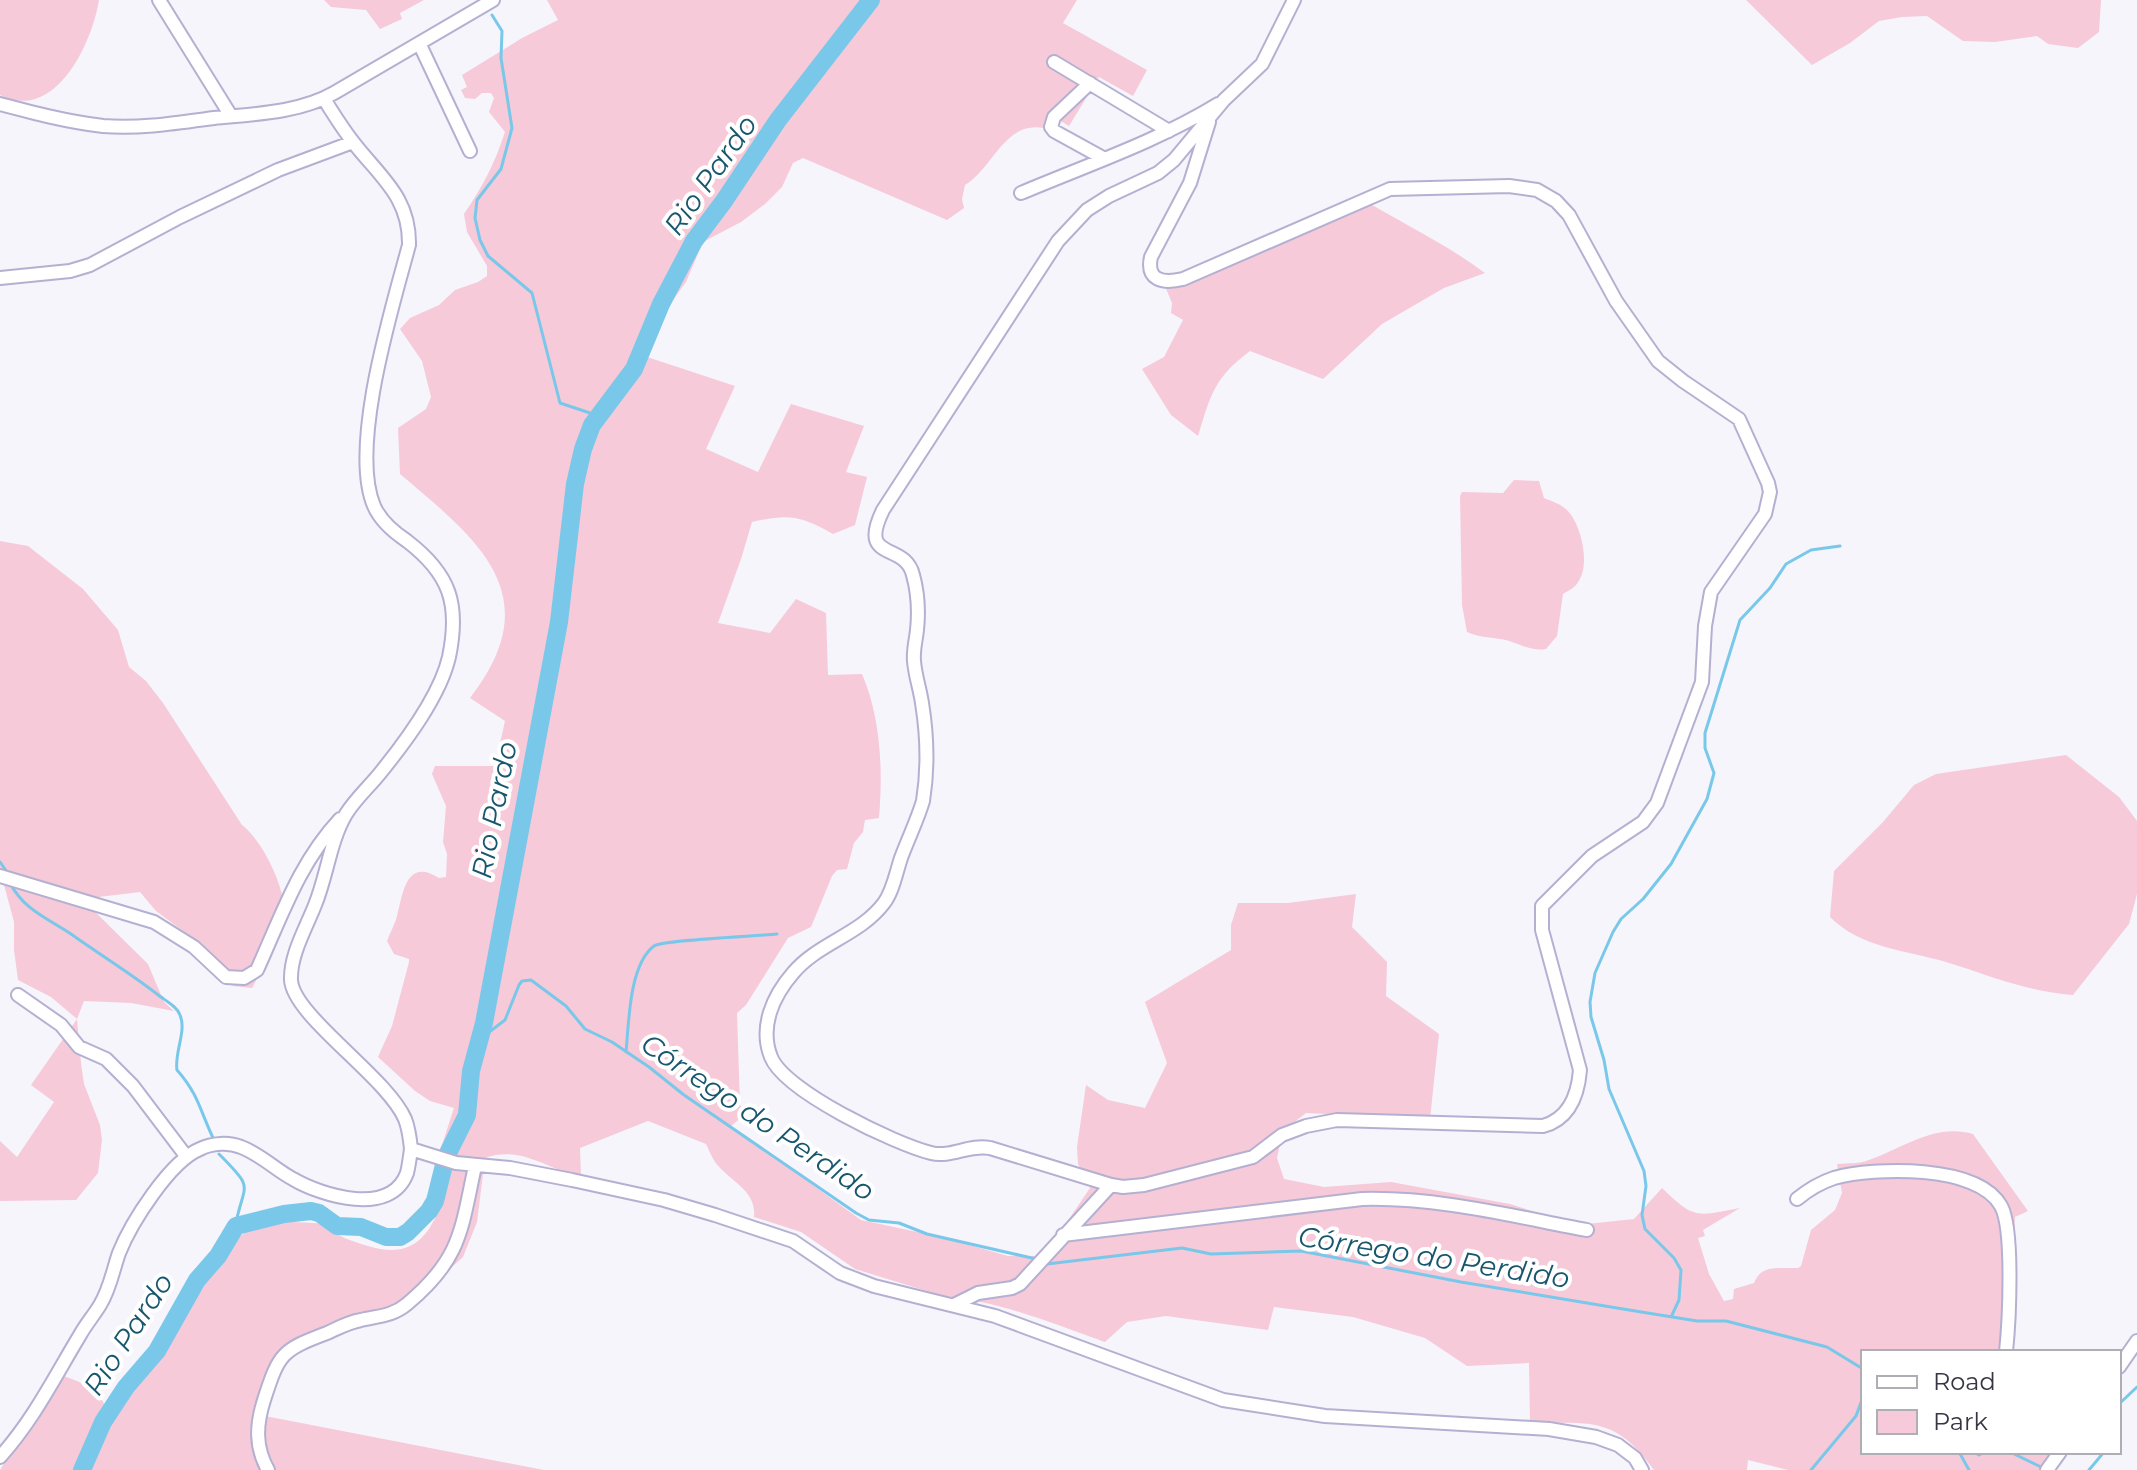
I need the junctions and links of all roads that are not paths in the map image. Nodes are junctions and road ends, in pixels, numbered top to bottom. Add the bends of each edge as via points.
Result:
1 (159, 0) edge
2 (493, 0) edge
3 (1294, 0) edge
4 (420, 45) junction
5 (1054, 62) dead end
6 (1090, 83) junction
7 (324, 99) junction
8 (1224, 100) junction
9 (0, 104) edge
10 (231, 116) junction
11 (1209, 122) junction
12 (1169, 131) junction
13 (353, 142) junction
14 (470, 151) dead end
15 (1103, 158) junction
16 (1021, 193) dead end
17 (0, 278) edge
18 (348, 810) junction
19 (0, 876) edge
20 (18, 995) dead end
21 (411, 1149) junction
22 (186, 1156) junction
23 (475, 1166) junction
24 (1111, 1185) junction
25 (1797, 1199) dead end
26 (1587, 1230) dead end
27 (1063, 1235) junction
28 (954, 1305) junction
29 (2137, 1341) edge
30 (2006, 1350) edge
31 (2121, 1364) edge
32 (0, 1457) edge
33 (268, 1470) edge
34 (1642, 1470) edge

1 - 10 street
2 - 4 street
3 - 8 street via 1262,64
4 - 7 street
4 - 14 street
5 - 6 street
6 - 12 street
6 - 15 street via 1054,117 1051,127
7 - 10 street
7 - 13 street
8 - 11 street
8 - 12 street
9 - 10 street via 106,126
11 - 24 street via 1158,173 1109,196 1072,224 875,525 880,548 912,569 917,594 914,660 924,716 923,801 886,900 870,919 795,971 777,994 767,1029 772,1060 783,1073 829,1108 871,1129 926,1152 990,1148
11 - 24 street via 1190,183 1151,257 1152,276 1160,281 1183,279 1390,189 1537,190 1569,215 1616,301 1658,361 1739,419 1768,483 1769,503 1711,592 1702,682 1657,803 1643,822 1592,856 1542,906 1542,930 1580,1070 1579,1086 1563,1116 1543,1126 1337,1120 1282,1135 1253,1157 1144,1185
12 - 15 street
13 - 17 street via 278,170 90,265
13 - 18 street via 406,210 409,228 381,349 365,452 367,481 375,509 441,572 450,593 453,631 438,688 400,748
15 - 16 street
18 - 19 street via 312,852 257,970 244,978 226,977 194,947 154,922
18 - 21 street via 294,960 292,989 392,1099 404,1118
20 - 22 street via 61,1025 79,1047 106,1059
21 - 22 street via 407,1175 399,1184 378,1199 363,1200 294,1180 242,1147 216,1144
21 - 23 street
22 - 32 street via 149,1201 124,1243 100,1306 31,1421
23 - 28 street via 572,1180 690,1208 793,1241 822,1263 874,1286
23 - 33 street via 457,1245 439,1273 397,1312 311,1337 295,1344 279,1363 257,1432
24 - 27 street
25 - 30 street via 1835,1178 1881,1171 1948,1176 1988,1191 2006,1218
26 - 27 street via 1390,1198
27 - 28 street via 1020,1284 978,1293
28 - 34 street via 1223,1400 1325,1416 1549,1429 1618,1445
29 - 31 street

